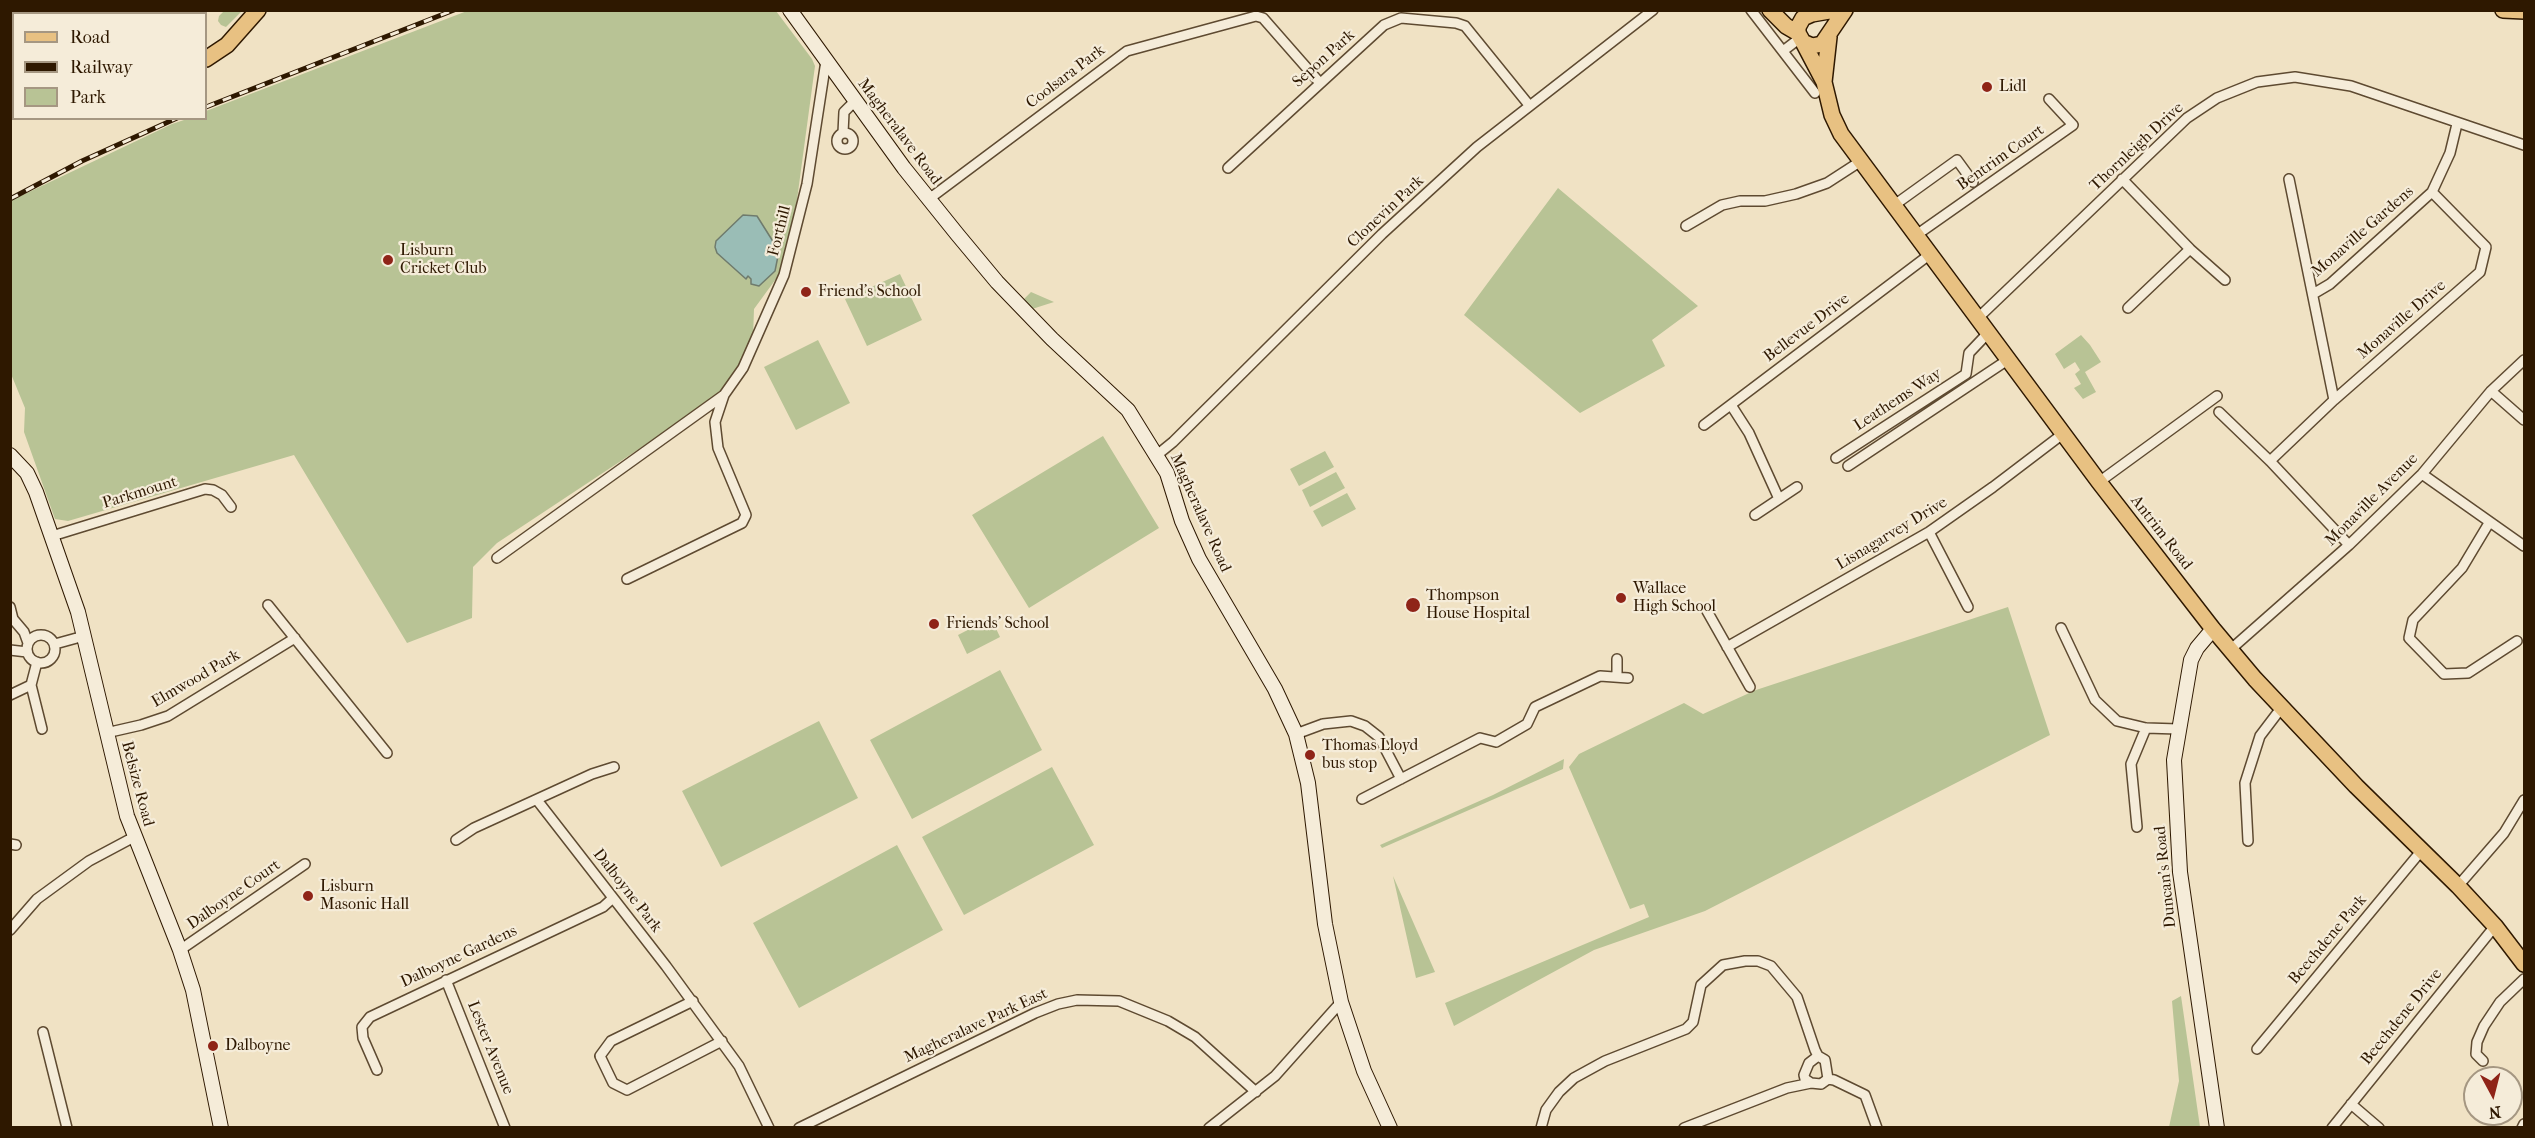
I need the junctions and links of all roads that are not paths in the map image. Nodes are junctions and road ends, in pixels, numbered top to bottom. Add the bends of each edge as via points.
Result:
1 (258, 10) edge
2 (790, 10) edge
3 (1653, 10) edge
4 (1751, 10) edge
5 (1770, 10) edge
6 (1835, 10) edge
7 (1845, 10) edge
8 (2503, 10) edge
9 (2524, 11) edge
10 (1809, 13) edge
11 (1830, 35) junction
12 (1800, 38) junction
13 (1783, 51) junction
14 (207, 58) edge
15 (826, 61) junction
16 (1320, 83) junction
17 (1820, 88) junction
18 (2049, 99) dead end
19 (855, 101) junction
20 (1530, 105) junction
21 (2457, 124) junction
22 (843, 133) dead end
23 (2523, 141) edge
24 (1861, 161) junction
25 (1228, 168) dead end
26 (2289, 179) dead end
27 (2122, 180) junction
28 (1973, 182) dead end
29 (2432, 192) junction
30 (930, 200) junction
31 (1893, 206) junction
32 (1686, 226) dead end
33 (1916, 236) junction
34 (2190, 249) junction
35 (1929, 255) junction
36 (2225, 280) dead end
37 (2313, 294) junction
38 (2128, 308) dead end
39 (1977, 319) junction
40 (1988, 333) junction
41 (2009, 359) junction
42 (2524, 360) edge
43 (2491, 391) junction
44 (724, 395) junction
45 (2217, 396) dead end
46 (2334, 400) junction
47 (1731, 405) junction
48 (2219, 412) dead end
49 (2524, 420) edge
50 (1704, 425) dead end
51 (2064, 433) junction
52 (10, 455) edge
53 (1157, 455) junction
54 (1836, 458) dead end
55 (2270, 461) junction
56 (1848, 466) dead end
57 (2421, 474) junction
58 (2099, 482) junction
59 (1797, 487) dead end
60 (1779, 499) junction
61 (231, 507) dead end
62 (1755, 515) dead end
63 (2489, 523) junction
64 (1929, 532) junction
65 (52, 536) junction
66 (2349, 545) junction
67 (2524, 546) edge
68 (497, 558) dead end
69 (627, 579) dead end
70 (268, 605) dead end
71 (10, 607) edge
72 (1968, 607) dead end
73 (1707, 611) dead end
74 (2061, 628) dead end
75 (2213, 630) junction
76 (84, 636) junction
77 (295, 638) junction
78 (2517, 641) dead end
79 (55, 644) junction
80 (1727, 647) junction
81 (28, 648) junction
82 (10, 650) edge
83 (2230, 650) junction
84 (1617, 659) dead end
85 (37, 662) junction
86 (1617, 676) junction
87 (1628, 678) dead end
88 (31, 685) junction
89 (1750, 687) dead end
90 (10, 695) edge
91 (2282, 707) junction
92 (2146, 728) junction
93 (42, 729) dead end
94 (2178, 729) junction
95 (106, 732) junction
96 (1296, 734) junction
97 (387, 753) dead end
98 (614, 767) dead end
99 (1401, 779) junction
100 (1362, 799) dead end
101 (537, 800) junction
102 (2524, 800) edge
103 (2137, 827) dead end
104 (134, 837) junction
105 (456, 840) dead end
106 (2248, 841) dead end
107 (2422, 850) junction
108 (305, 864) dead end
109 (2458, 886) junction
110 (613, 898) junction
111 (2495, 926) junction
112 (10, 930) edge
113 (180, 950) junction
114 (2524, 964) edge
115 (2524, 979) edge
116 (446, 980) junction
117 (693, 1001) junction
118 (1341, 1002) junction
119 (43, 1032) dead end
120 (722, 1041) junction
121 (2257, 1049) dead end
122 (1818, 1056) junction
123 (2483, 1061) dead end
124 (376, 1070) dead end
125 (1828, 1079) junction
126 (1811, 1083) junction
127 (1256, 1092) junction
128 (2351, 1104) junction
129 (67, 1128) edge
130 (221, 1128) edge
131 (506, 1128) edge
132 (769, 1128) edge
133 (800, 1128) edge
134 (1209, 1128) edge
135 (1390, 1128) edge
136 (1541, 1128) edge
137 (1684, 1128) edge
138 (1877, 1128) edge
139 (2217, 1128) edge
140 (2332, 1128) edge
141 (2379, 1128) edge

1 - 14 main road via 227,45
2 - 15 street, Magheralave Road
3 - 20 street, Clonevin Park
4 - 13 street
5 - 12 main road, Antrim Road
6 - 10 main road
7 - 11 main road
8 - 9 main road
10 - 11 main road via 1829,22
10 - 12 main road via 1800,22
11 - 12 main road via 1818,46
11 - 17 main road, Antrim Road
12 - 13 street
12 - 17 main road, Antrim Road
13 - 17 street
15 - 19 street, Magheralave Road
15 - 44 street, Forthill via 807,184 784,275 743,368
16 - 20 street, Sepon Park via 1384,25 1401,18 1456,23 1465,26
16 - 25 street, Sepon Park
16 - 30 street, Coolsara Park via 1263,18 1256,16 1127,51
17 - 24 main road, Antrim Road via 1841,134
18 - 33 street, Bentrim Court via 2073,126
19 - 22 street via 844,112
19 - 30 street, Magheralave Road
20 - 53 street, Clonevin Park via 1477,147 1382,234
21 - 23 street, Thornleigh Drive
21 - 27 street, Thornleigh Drive via 2351,86 2295,77 2257,82 2217,98 2187,118
21 - 29 street, Monaville Gardens via 2450,153
24 - 31 main road, Antrim Road
24 - 32 street via 1827,183 1764,201 1722,205
26 - 37 street
27 - 34 street
27 - 39 street, Thornleigh Drive
28 - 31 street, Bentrim Court via 1957,160
29 - 37 street, Monaville Gardens via 2330,284
29 - 46 street, Monaville Drive via 2486,247 2480,272
30 - 53 street, Magheralave Road via 997,282 1128,410
31 - 33 main road, Antrim Road
33 - 35 main road, Antrim Road
34 - 36 street
34 - 38 street
35 - 39 main road, Antrim Road
35 - 47 street, Bellevue Drive
37 - 46 street
39 - 40 main road, Antrim Road
40 - 41 main road, Antrim Road
40 - 54 street, Leathems Way via 1969,353 1966,374
41 - 51 main road, Antrim Road
41 - 56 street
42 - 43 street, Monaville Avenue
43 - 49 street
43 - 57 street, Monaville Avenue
44 - 68 street, Forthill
44 - 69 street, Forthill via 715,422 718,448 746,515 742,523
45 - 58 street
46 - 55 street, Monaville Drive
47 - 50 street, Bellevue Drive
47 - 60 street via 1749,433
48 - 55 street
51 - 58 main road, Antrim Road
51 - 64 street, Lisnagarvey Drive
52 - 65 street, Belsize Road via 27,473
53 - 96 street, Magheralave Road via 1198,559 1275,689
55 - 66 street
57 - 63 street
57 - 66 street, Monaville Avenue
58 - 75 main road, Antrim Road
59 - 60 street
60 - 62 street
61 - 65 street, Parkmount via 222,495 205,489
63 - 67 street
63 - 78 street via 2462,568 2413,620 2409,638 2444,674 2468,673
64 - 72 street
64 - 80 street, Lisnagarvey Drive
65 - 76 street, Belsize Road
66 - 83 street, Monaville Avenue
70 - 77 street
71 - 81 street
73 - 80 street
74 - 92 street via 2095,700 2117,721
75 - 83 main road, Antrim Road
75 - 94 street, Duncan's Road via 2192,660
76 - 79 street
76 - 95 street, Belsize Road
77 - 95 street, Elmwood Park via 168,716
77 - 97 street
79 - 81 street via 40,634
79 - 85 street via 50,660
80 - 89 street
81 - 82 street
81 - 85 street
83 - 91 main road, Antrim Road
84 - 86 street
85 - 88 street
86 - 87 street
86 - 99 street via 1600,676 1535,707 1527,724 1496,742 1480,738
88 - 90 street
88 - 93 street
91 - 106 street via 2260,736 2245,783
91 - 107 main road, Antrim Road
92 - 94 street
92 - 103 street via 2131,764
94 - 139 street, Duncan's Road via 2174,760 2180,872
95 - 104 street, Belsize Road
96 - 99 street via 1332,723 1365,726 1379,737
96 - 118 street, Magheralave Road via 1308,783 1325,924
98 - 101 street
99 - 100 street
101 - 105 street
101 - 110 street, Dalboyne Park
102 - 109 street via 2504,833
104 - 112 street via 89,861 37,899
104 - 113 street, Belsize Road
107 - 109 main road, Antrim Road
107 - 121 street, Beechdene Park
108 - 113 street, Dalboyne Court
109 - 111 main road, Antrim Road
110 - 116 street, Dalboyne Gardens via 603,907
110 - 117 street, Dalboyne Park
111 - 114 main road, Antrim Road
111 - 128 street, Beechdene Drive
113 - 130 street, Belsize Road via 200,1019
115 - 123 street via 2500,1002 2484,1026 2476,1054
116 - 124 street, Dalboyne Gardens via 370,1017 362,1027
116 - 131 street, Lester Avenue
117 - 120 street, Dalboyne Park
117 - 120 street via 610,1041 600,1056 613,1083 627,1089
118 - 127 street via 1285,1067
118 - 135 street, Magheralave Road via 1364,1071
119 - 129 street
120 - 132 street, Dalboyne Park via 739,1066
122 - 125 street via 1825,1060
122 - 126 street via 1806,1068 1805,1079
122 - 136 street via 1797,997 1771,966 1745,960 1723,965 1701,985 1693,1022 1686,1029 1605,1061 1574,1078 1546,1110
125 - 126 street via 1821,1084
125 - 138 street via 1865,1095
126 - 137 street via 1787,1088
127 - 133 street, Magheralave Park East via 1195,1037 1168,1021 1119,1001 1077,1000 1035,1013
127 - 134 street
128 - 140 street, Beechdene Drive
128 - 141 street

